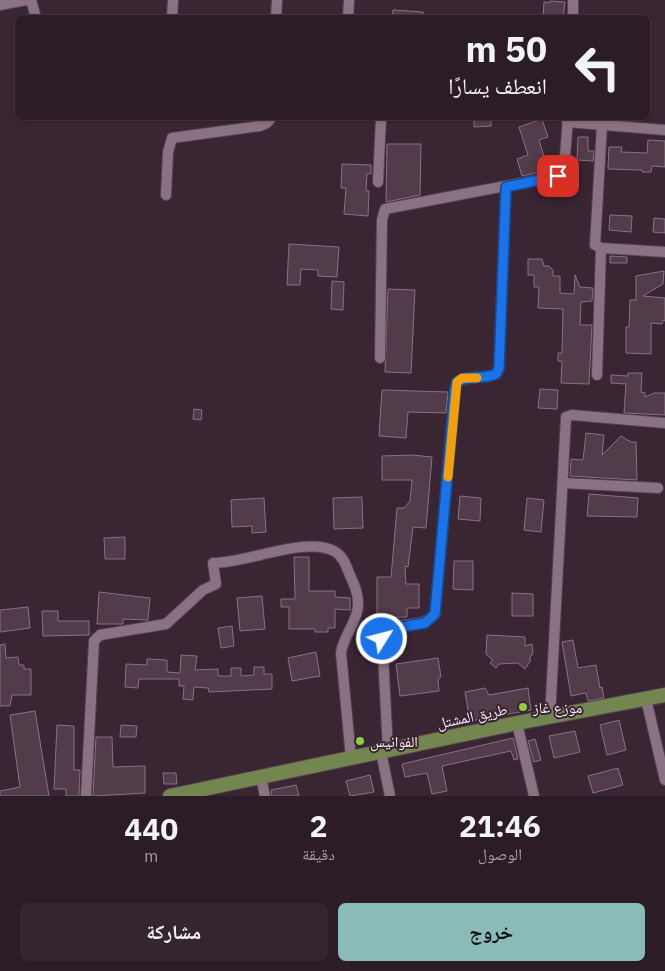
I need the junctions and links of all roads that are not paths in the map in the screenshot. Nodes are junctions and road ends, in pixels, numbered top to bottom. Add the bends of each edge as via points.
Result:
1 (26, 0) edge
2 (31, 0) edge
3 (173, 0) edge
4 (277, 0) edge
5 (349, 0) edge
6 (574, 0) edge
7 (0, 5) edge
8 (35, 15) edge
9 (172, 15) edge
10 (276, 15) edge
11 (348, 15) edge
12 (573, 15) edge
13 (269, 120) edge
14 (381, 120) edge
15 (568, 120) edge
16 (602, 125) junction
17 (665, 130) edge
18 (378, 182) dead end
19 (506, 187) junction
20 (166, 195) dead end
21 (601, 248) junction
22 (665, 252) edge
23 (380, 358) dead end
24 (597, 375) dead end
25 (665, 423) edge
26 (563, 483) junction
27 (658, 488) dead end
28 (665, 695) edge
29 (646, 699) junction
30 (550, 717) junction
31 (517, 723) junction
32 (385, 751) junction
33 (351, 758) junction
34 (261, 777) junction
35 (665, 780) edge
36 (86, 796) edge
37 (170, 796) edge
38 (265, 796) edge
39 (390, 796) edge
40 (534, 796) edge

1 - 7 street
2 - 8 street
3 - 9 street
4 - 10 street
5 - 11 street
6 - 12 street
13 - 20 street via 260,126 172,138 168,152
14 - 18 street
15 - 16 street
15 - 19 street via 562,174
16 - 17 street
16 - 21 street via 595,245
19 - 23 street via 385,210 382,220
19 - 32 street via 499,368 491,377 462,378 457,382 435,614 425,623 390,628 382,634
21 - 22 street
21 - 24 street
25 - 26 street via 566,417
26 - 27 street
26 - 30 street
28 - 29 main road, طريق المشتل
29 - 30 main road, طريق المشتل
29 - 35 street
30 - 31 main road, طريق المشتل
31 - 32 main road, طريق المشتل
31 - 40 street
32 - 33 main road, طريق المشتل
32 - 39 street
33 - 34 main road, طريق المشتل
33 - 36 street via 341,653 358,608 357,592 344,560 336,552 309,546 293,548 213,563 216,584 203,590 166,624 100,635 94,641
34 - 37 main road, طريق المشتل
34 - 38 street

